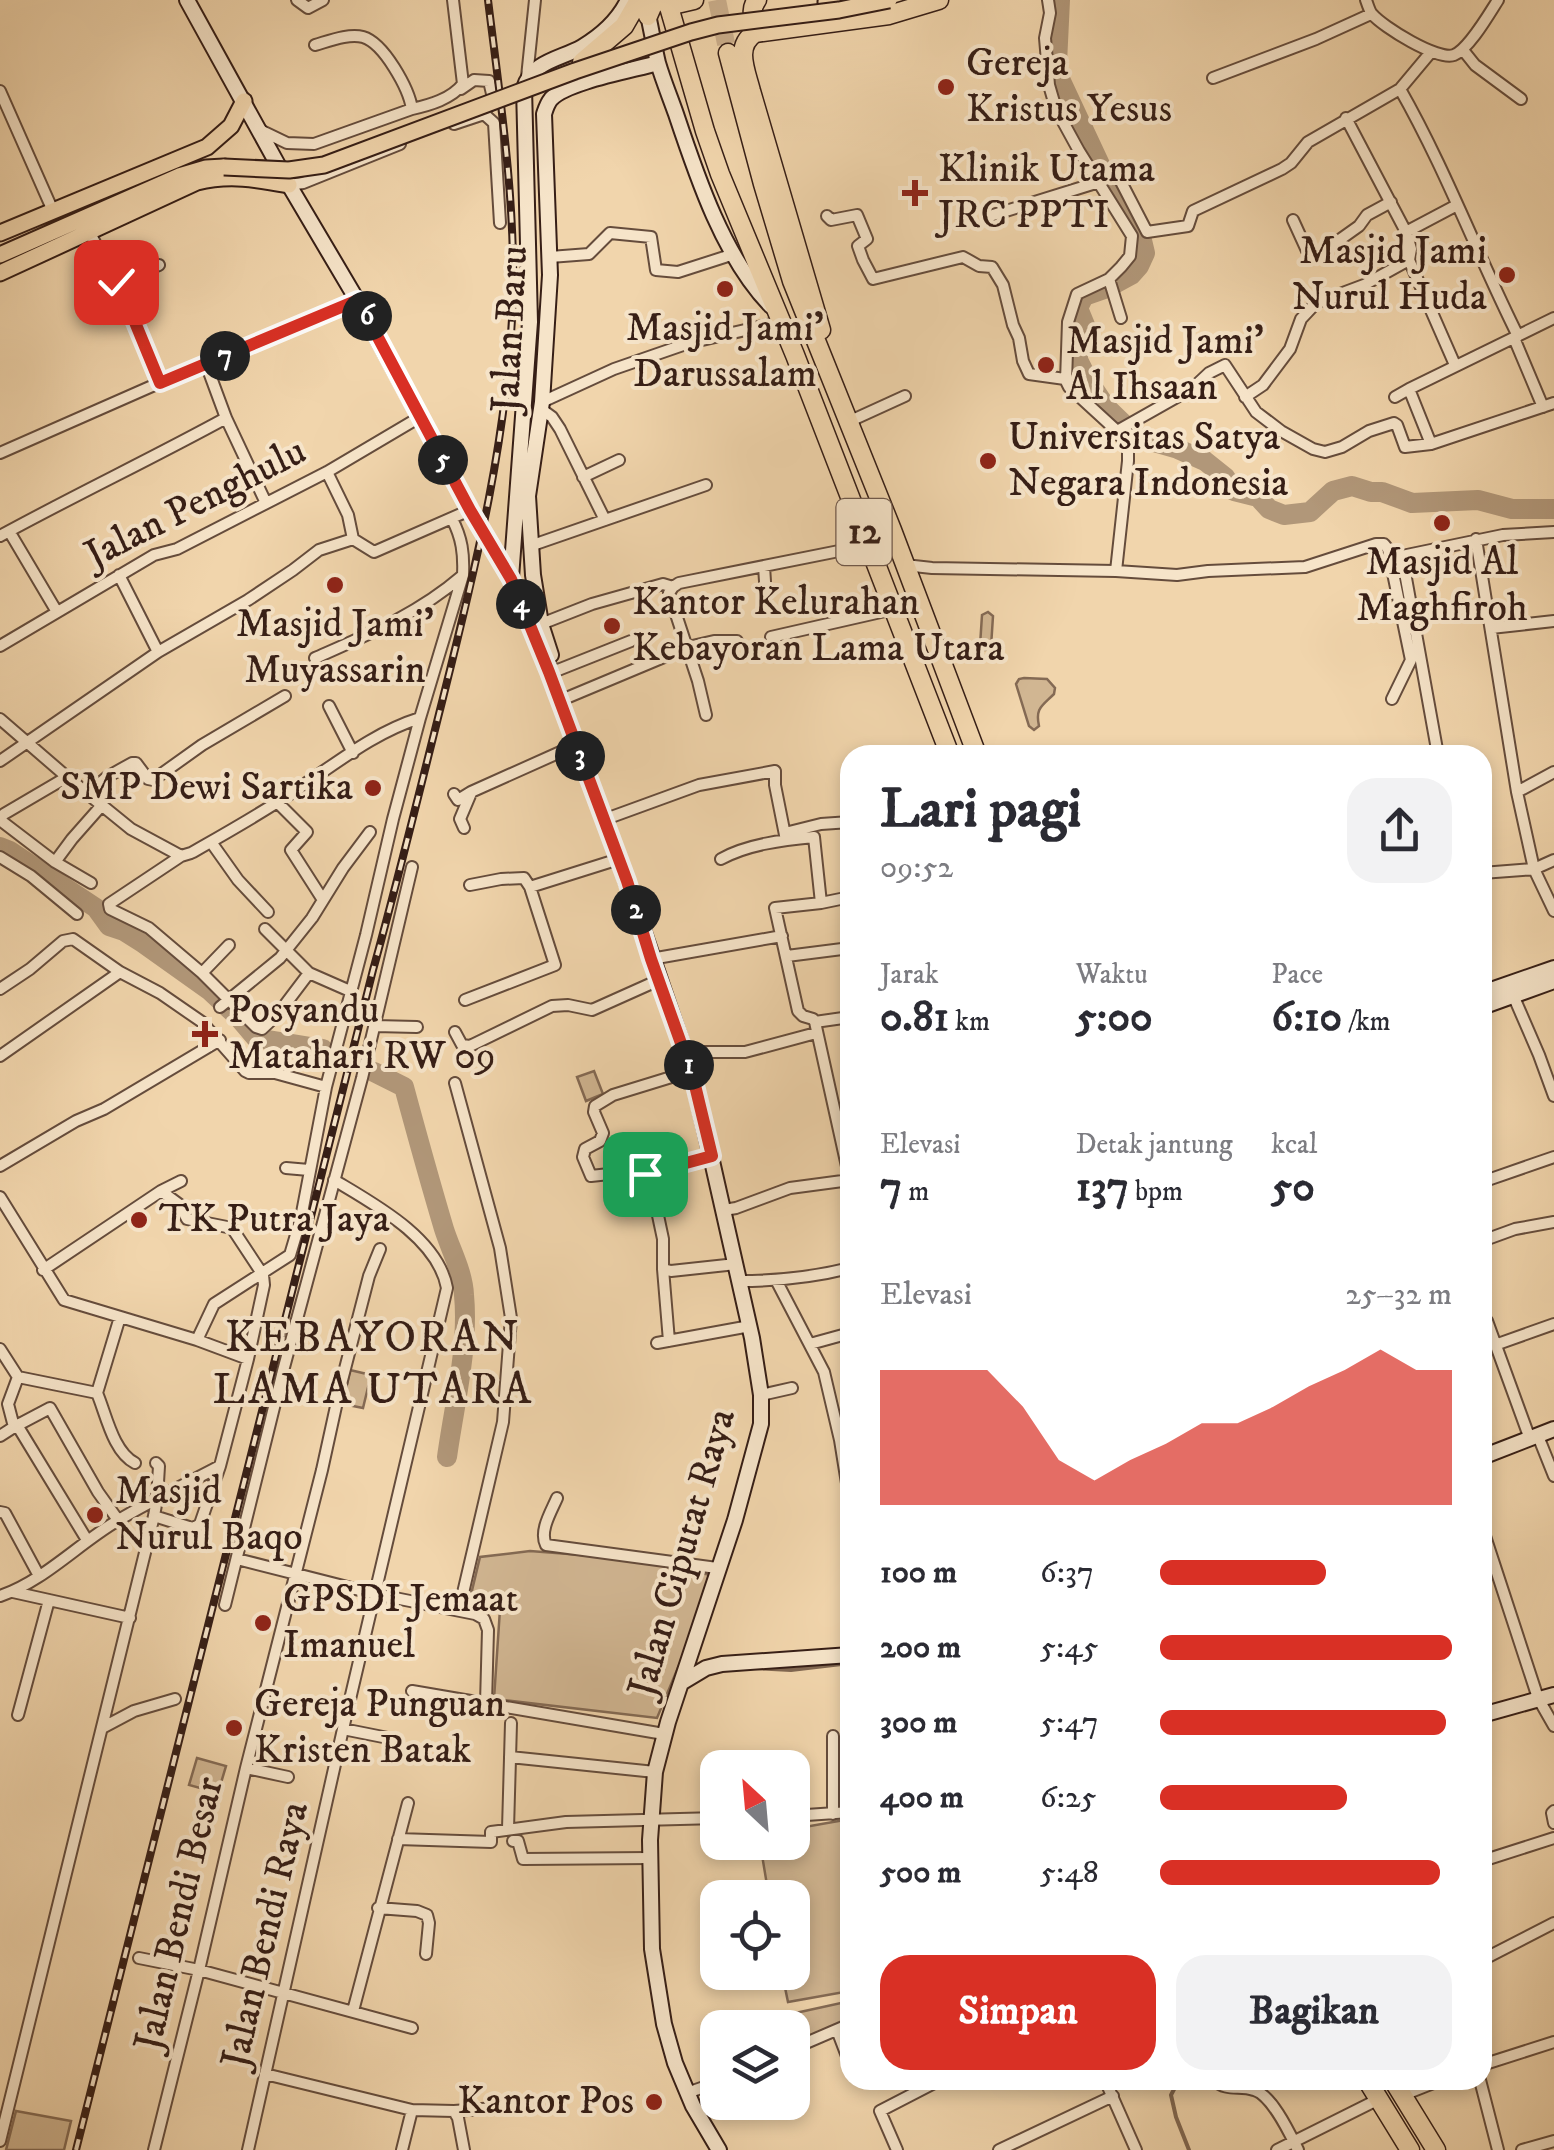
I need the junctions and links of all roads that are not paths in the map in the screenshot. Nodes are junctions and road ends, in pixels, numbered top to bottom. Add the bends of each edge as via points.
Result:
1 (187, 0) edge
2 (297, 0) edge
3 (324, 0) edge
4 (454, 0) edge
5 (535, 0) edge
6 (628, 0) edge
7 (694, 0) edge
8 (757, 0) edge
9 (838, 0) edge
10 (889, 0) edge
11 (939, 0) edge
12 (1048, 0) edge
13 (1366, 0) edge
14 (1498, 0) edge
15 (654, 4) edge
16 (1371, 14) junction
17 (769, 32) junction
18 (315, 44) dead end
19 (1463, 50) junction
20 (1431, 52) junction
21 (728, 53) tunnel mouth
22 (573, 58) junction
23 (658, 63) junction
24 (527, 78) junction
25 (1213, 78) dead end
26 (574, 86) junction
27 (1400, 88) junction
28 (0, 91) edge
29 (456, 92) junction
30 (1521, 98) dead end
31 (244, 101) junction
32 (412, 110) junction
33 (484, 114) junction
34 (1346, 118) junction
35 (260, 130) junction
36 (224, 162) junction
37 (1117, 174) dead end
38 (1099, 182) junction
39 (289, 184) junction
40 (1391, 202) junction
41 (1458, 205) junction
42 (52, 211) junction
43 (827, 216) dead end
44 (993, 216) dead end
45 (1293, 220) dead end
46 (500, 223) dead end
47 (89, 231) junction
48 (1406, 232) junction
49 (0, 233) edge
50 (18, 241) junction
51 (0, 242) edge
52 (734, 254) junction
53 (0, 255) edge
54 (550, 257) junction
55 (1409, 260) junction
56 (159, 264) dead end
57 (0, 273) edge
58 (116, 282) junction
59 (1111, 287) junction
60 (358, 300) junction
61 (778, 316) junction
62 (1122, 318) dead end
63 (1554, 318) edge
64 (1516, 337) junction
65 (206, 364) junction
66 (1455, 365) junction
67 (828, 374) junction
68 (1065, 379) junction
69 (160, 383) junction
70 (1409, 390) junction
71 (906, 396) dead end
72 (1245, 397) junction
73 (1395, 397) dead end
74 (542, 405) junction
75 (1549, 405) edge
76 (420, 417) junction
77 (226, 418) junction
78 (848, 422) junction
79 (1119, 430) junction
80 (1431, 444) junction
81 (0, 454) edge
82 (619, 460) dead end
83 (326, 472) junction
84 (583, 476) junction
85 (706, 485) dead end
86 (266, 503) junction
87 (470, 510) junction
88 (452, 519) junction
89 (605, 520) junction
90 (1554, 532) edge
91 (5, 533) edge
92 (353, 539) junction
93 (487, 540) junction
94 (1476, 540) junction
95 (869, 545) junction
96 (530, 546) junction
97 (511, 562) junction
98 (764, 566) junction
99 (905, 566) junction
100 (932, 568) junction
101 (1116, 571) junction
102 (119, 574) junction
103 (464, 575) junction
104 (511, 579) junction
105 (673, 586) junction
106 (915, 593) junction
107 (766, 597) dead end
108 (894, 609) junction
109 (57, 612) junction
110 (1554, 621) edge
111 (542, 624) junction
112 (1490, 628) junction
113 (771, 637) dead end
114 (631, 641) dead end
115 (737, 642) dead end
116 (0, 646) edge
117 (688, 647) junction
118 (158, 652) junction
119 (315, 658) dead end
120 (551, 671) junction
121 (285, 696) dead end
122 (1392, 699) dead end
123 (559, 701) junction
124 (329, 706) dead end
125 (706, 715) dead end
126 (420, 718) junction
127 (0, 719) edge
128 (26, 743) junction
129 (576, 745) junction
130 (946, 745) edge
131 (973, 745) edge
132 (1436, 745) edge
133 (353, 753) junction
134 (0, 761) edge
135 (1554, 772) edge
136 (67, 778) junction
137 (471, 792) junction
138 (1517, 792) junction
139 (88, 794) junction
140 (454, 794) dead end
141 (278, 803) junction
142 (102, 805) junction
143 (0, 819) edge
144 (603, 820) junction
145 (840, 823) edge
146 (464, 828) dead end
147 (370, 832) dead end
148 (785, 836) junction
149 (210, 842) junction
150 (181, 856) junction
151 (0, 857) edge
152 (721, 859) dead end
153 (619, 860) junction
154 (1554, 860) edge
155 (55, 862) junction
156 (412, 867) dead end
157 (1534, 869) junction
158 (1492, 873) edge
159 (90, 883) dead end
160 (470, 885) dead end
161 (530, 887) junction
162 (840, 899) edge
163 (323, 900) junction
164 (821, 903) junction
165 (1554, 911) edge
166 (268, 912) dead end
167 (77, 914) dead end
168 (264, 928) dead end
169 (782, 936) junction
170 (229, 945) dead end
171 (840, 949) edge
172 (286, 950) junction
173 (786, 956) junction
174 (651, 959) junction
175 (1554, 968) edge
176 (120, 972) junction
177 (202, 972) junction
178 (310, 973) junction
179 (659, 980) junction
180 (1554, 982) edge
181 (0, 989) edge
182 (1492, 990) edge
183 (350, 991) junction
184 (1512, 996) junction
185 (465, 1000) dead end
186 (225, 1002) junction
187 (1492, 1003) edge
188 (840, 1019) edge
189 (376, 1026) junction
190 (417, 1027) dead end
191 (815, 1028) junction
192 (455, 1032) dead end
193 (220, 1040) junction
194 (684, 1052) junction
195 (0, 1056) edge
196 (691, 1071) junction
197 (455, 1083) dead end
198 (326, 1087) junction
199 (1554, 1096) edge
200 (840, 1138) edge
201 (712, 1156) junction
202 (1554, 1157) edge
203 (0, 1166) edge
204 (286, 1168) dead end
205 (309, 1170) junction
206 (650, 1173) junction
207 (1492, 1179) edge
208 (181, 1180) dead end
209 (334, 1180) junction
210 (840, 1181) edge
211 (161, 1190) junction
212 (0, 1197) edge
213 (724, 1210) junction
214 (1554, 1222) edge
215 (1492, 1238) edge
216 (380, 1249) dead end
217 (736, 1264) junction
218 (663, 1269) junction
219 (43, 1270) junction
220 (840, 1270) edge
221 (262, 1275) junction
222 (776, 1280) junction
223 (740, 1281) junction
224 (120, 1317) junction
225 (1554, 1324) edge
226 (750, 1326) junction
227 (840, 1336) edge
228 (1492, 1336) edge
229 (197, 1340) junction
230 (810, 1344) junction
231 (1495, 1345) junction
232 (0, 1349) edge
233 (248, 1358) junction
234 (18, 1377) junction
235 (792, 1388) dead end
236 (98, 1392) junction
237 (762, 1394) junction
238 (15, 1426) junction
239 (840, 1428) edge
240 (1554, 1429) edge
241 (0, 1436) edge
242 (1534, 1437) junction
243 (1492, 1452) edge
244 (135, 1462) dead end
245 (156, 1463) dead end
246 (220, 1466) junction
247 (1554, 1476) edge
248 (557, 1498) dead end
249 (157, 1499) junction
250 (0, 1512) edge
251 (154, 1516) junction
252 (118, 1520) junction
253 (87, 1540) junction
254 (1492, 1558) edge
255 (237, 1559) junction
256 (718, 1568) junction
257 (296, 1575) junction
258 (39, 1576) junction
259 (13, 1592) junction
260 (374, 1594) junction
261 (0, 1596) edge
262 (50, 1600) junction
263 (225, 1605) dead end
264 (459, 1610) junction
265 (130, 1618) junction
266 (840, 1656) edge
267 (682, 1684) junction
268 (412, 1691) dead end
269 (1554, 1695) edge
270 (1538, 1698) junction
271 (175, 1699) dead end
272 (486, 1703) junction
273 (1492, 1712) edge
274 (18, 1716) dead end
275 (511, 1723) dead end
276 (1554, 1726) edge
277 (102, 1728) junction
278 (343, 1728) junction
279 (664, 1734) junction
280 (833, 1736) dead end
281 (390, 1754) dead end
282 (510, 1758) junction
283 (246, 1768) junction
284 (655, 1772) junction
285 (288, 1777) dead end
286 (408, 1803) dead end
287 (1554, 1812) edge
288 (840, 1813) edge
289 (833, 1814) junction
290 (810, 1815) edge
291 (700, 1819) edge
292 (650, 1820) junction
293 (1554, 1823) edge
294 (510, 1835) junction
295 (1554, 1838) edge
296 (398, 1840) junction
297 (651, 1858) junction
298 (1492, 1859) edge
299 (378, 1908) junction
300 (1554, 1924) edge
301 (426, 1954) dead end
302 (1492, 1955) edge
303 (139, 1958) dead end
304 (200, 1970) junction
305 (284, 1995) junction
306 (353, 2011) junction
307 (412, 2028) dead end
308 (840, 2029) edge
309 (837, 2030) junction
310 (840, 2038) edge
311 (810, 2041) edge
312 (1554, 2042) edge
313 (1492, 2061) edge
314 (265, 2074) junction
315 (700, 2089) edge
316 (920, 2090) edge
317 (1110, 2090) edge
318 (1255, 2090) edge
319 (1374, 2090) edge
320 (1399, 2090) edge
321 (1483, 2090) edge
322 (688, 2093) junction
323 (1113, 2096) junction
324 (1380, 2098) junction
325 (5, 2105) edge
326 (509, 2107) dead end
327 (412, 2110) junction
328 (454, 2111) junction
329 (0, 2141) edge
330 (1554, 2141) edge
331 (1296, 2146) edge
332 (154, 2150) edge
333 (249, 2150) edge
334 (402, 2150) edge
335 (464, 2150) edge
336 (719, 2150) edge
337 (898, 2150) edge
338 (999, 2150) edge
339 (1136, 2150) edge
340 (1276, 2150) edge
341 (1410, 2150) edge
342 (1436, 2150) edge
343 (1498, 2150) edge
344 (1522, 2150) edge

1 - 31 main road
2 - 3 street via 308,8
4 - 29 street via 463,84
5 - 24 street
6 - 22 main road via 615,21
7 - 15 highway
8 - 17 highway via 752,16
9 - 22 main road, bridge via 710,17
10 - 36 main road, bridge via 691,32 324,164 290,170
11 - 17 highway via 889,15
12 - 38 street via 1049,85
13 - 16 street
14 - 19 street
15 - 22 highway
15 - 23 main road
15 - 61 highway, 12 via 683,58 704,132
16 - 20 street
16 - 25 street
17 - 67 highway via 748,37 742,58
18 - 32 street via 368,38 396,69
19 - 20 street via 1448,56
19 - 30 street
20 - 27 street
21 - 67 highway, 12 via 781,248
22 - 24 main road via 539,66
22 - 26 main road
22 - 36 main road, bridge via 318,157
23 - 26 main road
23 - 52 main road
24 - 97 main road, Jalan Baru via 530,322
26 - 54 main road, Jalan Baru via 549,101 544,114
27 - 34 street
27 - 41 street
28 - 42 street
29 - 32 street
29 - 33 street via 474,80 489,82 493,98
31 - 35 main road
31 - 42 main road via 232,126 208,147
32 - 35 street via 314,144 288,143
33 - 39 street
33 - 46 street via 494,123
34 - 37 street via 1282,169 1193,212 1188,226 1146,232
34 - 40 street
35 - 39 main road
36 - 50 main road
38 - 44 street
38 - 59 street via 1132,236 1130,256
39 - 47 main road via 248,178 197,182
39 - 60 main road
40 - 45 street via 1314,258
40 - 48 street
41 - 48 street
41 - 64 street
42 - 49 main road
43 - 68 street via 856,215 867,239 858,246 873,279 963,257 992,267 1029,374
47 - 57 main road
47 - 58 street
48 - 55 street
50 - 51 main road
50 - 53 main road
52 - 54 street via 678,272 656,270 651,236 610,233 590,254
52 - 61 main road
54 - 74 main road, Jalan Baru
55 - 66 street
55 - 72 street via 1316,303 1263,385
56 - 58 street
58 - 69 street
59 - 62 street
59 - 68 street via 1077,294
60 - 65 street
60 - 76 main road
61 - 74 street via 614,369
61 - 95 highway, 12
63 - 64 street
64 - 66 street
64 - 75 street
65 - 69 street
65 - 77 street
66 - 70 street
67 - 78 highway, 12
68 - 79 street
69 - 81 street
70 - 73 street
70 - 80 street
71 - 78 street
72 - 79 street via 1226,365
72 - 80 street via 1256,412 1312,449 1342,447 1394,424 1405,447
74 - 84 street
74 - 96 main road, Jalan Baru via 528,496
75 - 80 street
76 - 83 street, Jalan Penghulu
76 - 87 main road
77 - 86 street
77 - 91 street
78 - 99 highway, 12
79 - 101 street via 1128,461
82 - 84 street
83 - 86 street, Jalan Penghulu
83 - 92 street
84 - 89 street
85 - 89 street
86 - 102 street, Jalan Penghulu
87 - 88 street
87 - 93 main road
88 - 92 street via 374,552
88 - 103 street
89 - 96 street
90 - 94 street
91 - 109 street
92 - 118 street via 318,550
93 - 97 main road
93 - 104 main road
94 - 112 street
94 - 132 street via 1402,558
95 - 98 street
95 - 108 highway, 12
96 - 111 main road, Jalan Baru
97 - 104 main road, Jalan Baru
98 - 105 street
98 - 107 street
99 - 100 street
99 - 106 highway, 12
100 - 101 street
100 - 106 street
101 - 122 street via 1177,575 1305,567 1384,544 1410,660
102 - 109 street, Jalan Penghulu
102 - 118 street
103 - 119 street via 395,623
103 - 126 street
104 - 120 main road, Jalan Ciputat Raya
105 - 111 street via 592,604
105 - 117 street
106 - 131 highway, 12
108 - 113 street
108 - 130 highway, 12
109 - 116 street, Jalan Penghulu
110 - 112 street
111 - 120 main road, Jalan Baru
112 - 138 street
114 - 120 street
115 - 117 street
117 - 123 street
117 - 125 street
118 - 128 street
120 - 123 main road, Jalan Ciputat Raya
121 - 139 street via 153,780 132,763
123 - 129 main road, Jalan Ciputat Raya
124 - 133 street
126 - 133 street
126 - 183 street
127 - 128 street
128 - 134 street
128 - 136 street
129 - 137 street
129 - 144 main road, Jalan Ciputat Raya
133 - 141 street
135 - 138 street
136 - 139 street
136 - 143 street
137 - 140 street via 458,800
137 - 146 street via 460,819
138 - 157 street
139 - 142 street
141 - 149 street
141 - 163 street via 307,832 290,850
142 - 150 street
142 - 155 street
143 - 155 street
144 - 148 street via 698,785 774,771
144 - 153 main road, Jalan Ciputat Raya
145 - 148 street
147 - 163 street
148 - 152 street
148 - 164 street via 814,837
149 - 150 street
149 - 166 street
150 - 177 street via 110,902 110,909 150,928
151 - 167 street
153 - 161 street
153 - 174 main road, Jalan Ciputat Raya
154 - 157 street
155 - 159 street
156 - 189 street
157 - 158 street
157 - 165 street
160 - 161 street via 524,878
161 - 185 street via 555,964
162 - 164 street
163 - 172 street
164 - 169 street via 775,908
168 - 172 street
169 - 173 street
169 - 174 street
170 - 177 street
171 - 173 street
172 - 178 street
172 - 186 street
173 - 191 street via 798,1011
174 - 179 main road, Jalan Ciputat Raya
175 - 182 main road
176 - 181 street via 73,939
176 - 193 street via 188,1012
176 - 195 street
177 - 186 street
178 - 183 street
178 - 186 street via 262,1029
179 - 192 street via 592,1010 552,1006 470,1046
179 - 194 main road, Jalan Ciputat Raya
180 - 184 main road
183 - 198 street
184 - 187 main road
184 - 199 street via 1543,1053
188 - 191 street
189 - 190 street
189 - 209 street
191 - 194 street via 745,1052
191 - 200 street
193 - 198 street via 249,1073
193 - 203 street
194 - 196 main road, Jalan Ciputat Raya
196 - 201 main road, Jalan Ciputat Raya
196 - 206 street via 606,1098 594,1109 604,1133 584,1153 589,1175 619,1181
197 - 264 street via 500,1248 510,1318 503,1422
198 - 205 street
201 - 206 street
201 - 213 main road, Jalan Ciputat Raya
202 - 207 street
204 - 205 street
205 - 221 street via 292,1251
206 - 218 street
208 - 211 street
209 - 255 street
209 - 260 street, Jalan Bendi Raya via 426,1245 447,1288
210 - 213 street via 790,1188
211 - 219 street
211 - 221 street via 187,1219 232,1228
212 - 219 street
213 - 217 main road, Jalan Ciputat Raya
214 - 215 street
216 - 257 street, Jalan Bendi Besar
217 - 218 street
217 - 223 main road, Jalan Ciputat Raya
218 - 226 street via 663,1342
219 - 224 street via 64,1300
220 - 222 street
221 - 229 street via 214,1304
221 - 233 street
222 - 223 street
222 - 230 street
223 - 226 main road, Jalan Ciputat Raya
224 - 229 street
224 - 236 street
225 - 231 street
226 - 237 main road, Jalan Ciputat Raya
227 - 230 street
228 - 231 street
229 - 233 street
230 - 239 street
231 - 242 street
232 - 234 street
233 - 246 street
234 - 236 street
234 - 238 street via 8,1404
235 - 237 street
236 - 244 street via 121,1450
237 - 256 main road, Jalan Ciputat Raya via 761,1424
238 - 241 street
238 - 252 street via 50,1408
238 - 253 street
240 - 242 main road
242 - 243 main road
242 - 247 street
245 - 249 street
246 - 249 street
246 - 251 street via 200,1524
248 - 256 street via 546,1545
249 - 251 street
249 - 252 street
250 - 258 street
251 - 265 street
252 - 253 street
253 - 258 street
254 - 270 street
255 - 257 street
255 - 263 street
256 - 267 main road, Jalan Ciputat Raya
257 - 260 street
257 - 283 street, Jalan Bendi Besar
258 - 259 street
259 - 261 street
259 - 262 street
260 - 264 street
260 - 278 street, Jalan Bendi Raya
262 - 265 street
262 - 274 street
264 - 272 street via 484,1619 488,1630
265 - 277 street
266 - 267 main road via 743,1660 706,1668
267 - 279 main road, Jalan Ciputat Raya
268 - 272 street
269 - 270 main road
270 - 273 main road
270 - 276 street
271 - 277 street
272 - 279 street
275 - 282 street
277 - 325 street
278 - 281 street via 393,1739
278 - 305 street, Jalan Bendi Raya
279 - 284 main road, Jalan Ciputat Raya
280 - 289 street
282 - 284 street
282 - 294 street
283 - 285 street
283 - 304 street, Jalan Bendi Besar
284 - 292 main road, Jalan Ciputat Raya
286 - 296 street
287 - 293 street
288 - 289 street
289 - 290 street
291 - 292 street
292 - 294 street via 566,1822
292 - 297 main road, Jalan Ciputat Raya
294 - 296 street via 491,1832 491,1842
294 - 297 street via 522,1858
295 - 298 street
296 - 299 street
297 - 322 main road, Jalan Ciputat Raya via 659,2000
299 - 301 street via 427,1915
299 - 306 street
300 - 302 street
303 - 304 street
304 - 305 street
304 - 332 street, Jalan Bendi Besar
305 - 306 street
305 - 314 street, Jalan Bendi Raya
306 - 307 street
308 - 309 street
309 - 310 street
309 - 311 street
312 - 313 street
314 - 327 street
314 - 333 street, Jalan Bendi Raya
315 - 322 street
316 - 337 street via 880,2110
317 - 323 street
318 - 331 street
319 - 324 highway
320 - 342 highway
321 - 343 street
322 - 336 main road, Jalan Ciputat Raya
323 - 338 street
323 - 339 street
324 - 331 street
324 - 341 highway
325 - 329 street
326 - 328 street
327 - 328 street
327 - 334 street
328 - 335 street
330 - 344 street
331 - 340 street

